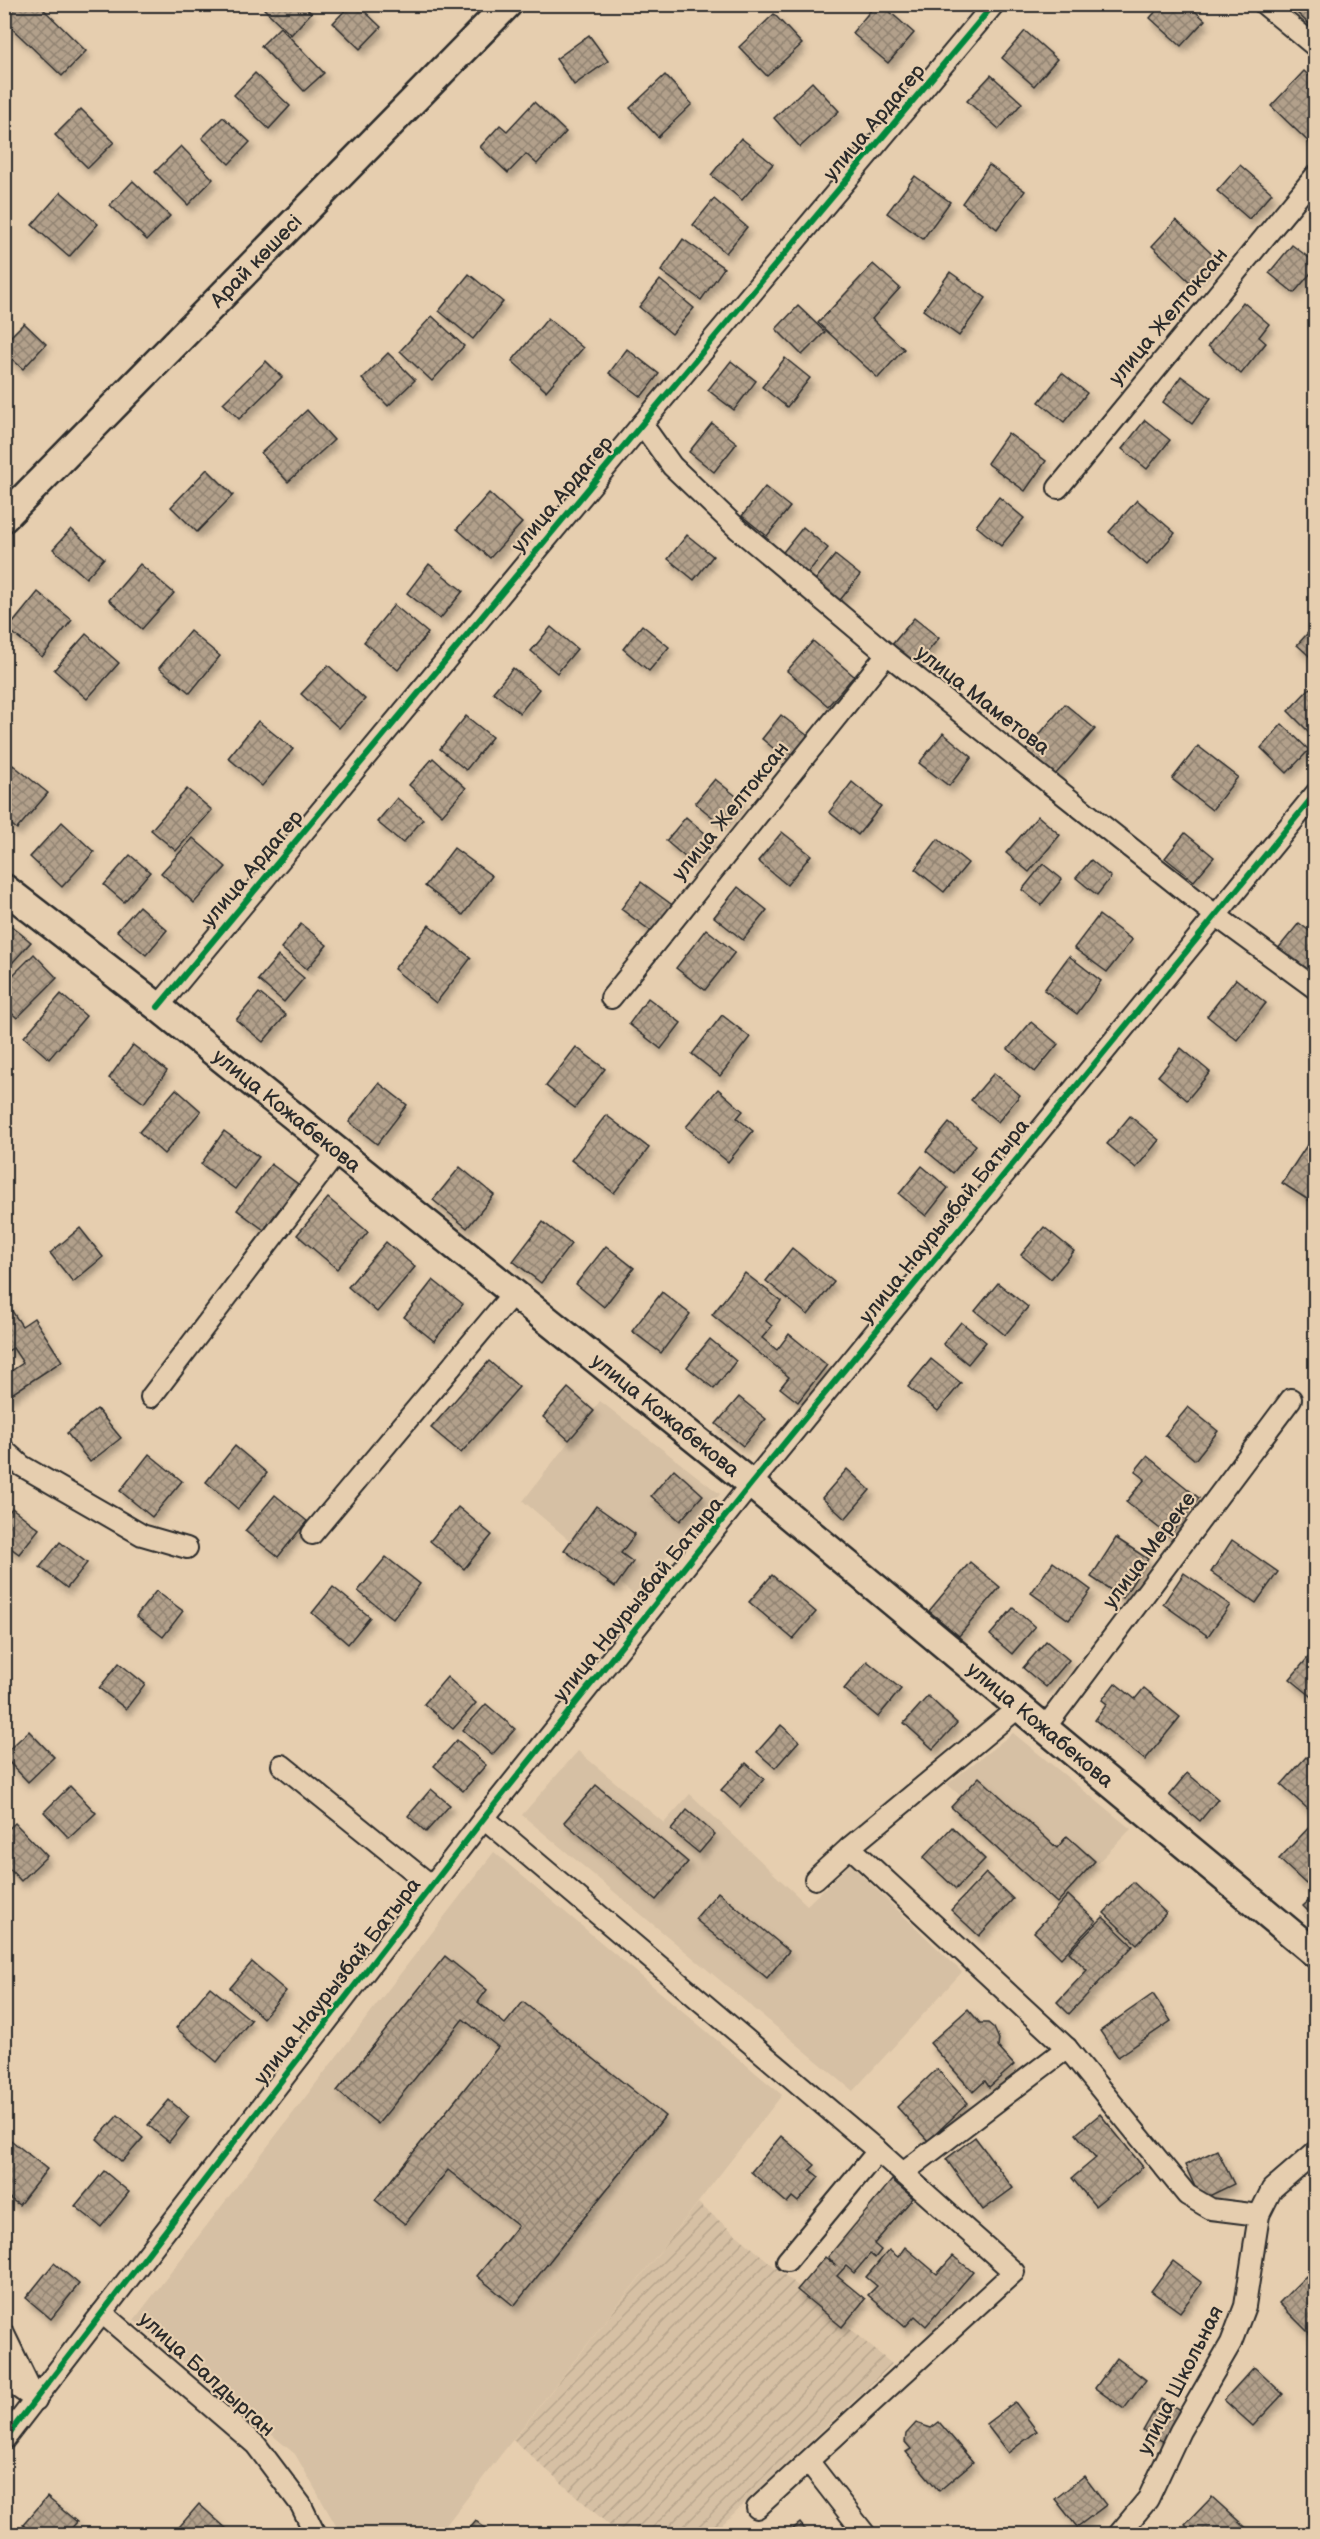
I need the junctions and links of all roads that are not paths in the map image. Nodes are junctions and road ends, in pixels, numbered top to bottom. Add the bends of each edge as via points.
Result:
1 (508, 4) edge
2 (994, 4) edge
3 (1264, 4) edge
4 (1316, 47) edge
5 (1316, 175) edge
6 (642, 424) junction
7 (1058, 488) dead end
8 (4, 518) edge
9 (886, 654) junction
10 (1316, 793) edge
11 (4, 888) edge
12 (1215, 915) junction
13 (1316, 989) edge
14 (611, 998) dead end
15 (158, 1007) junction
16 (338, 1151) junction
17 (514, 1292) junction
18 (151, 1397) dead end
19 (1291, 1399) dead end
20 (4, 1450) edge
21 (751, 1484) junction
22 (312, 1534) dead end
23 (187, 1548) dead end
24 (1018, 1707) junction
25 (1044, 1729) junction
26 (282, 1765) dead end
27 (484, 1818) junction
28 (850, 1846) junction
29 (815, 1879) dead end
30 (432, 1886) junction
31 (1316, 1954) edge
32 (1067, 2048) junction
33 (878, 2151) junction
34 (1316, 2151) edge
35 (903, 2173) junction
36 (1259, 2215) junction
37 (787, 2261) dead end
38 (102, 2313) junction
39 (4, 2334) edge
40 (4, 2378) edge
41 (36, 2400) junction
42 (4, 2440) edge
43 (809, 2462) junction
44 (757, 2508) dead end
45 (315, 2535) edge
46 (865, 2535) edge
47 (1119, 2535) edge

1 - 8 main road, Арай көшесі
2 - 6 street, улица Ардагер
3 - 4 street
5 - 7 street, улица Желтоксан
6 - 9 street, улица Маметова via 672,466 738,529
6 - 15 street, улица Ардагер
9 - 12 street, улица Маметова
9 - 14 street, улица Желтоксан
10 - 12 street, улица Наурызбай Батыра
11 - 15 main road, улица Кожабекова
12 - 13 street, улица Маметова
12 - 21 street, улица Наурызбай Батыра
15 - 16 main road, улица Кожабекова
16 - 17 main road, улица Кожабекова
16 - 18 street
17 - 21 main road, улица Кожабекова
17 - 22 street
19 - 25 street, улица Мереке
20 - 23 street via 22,1466 142,1535
21 - 24 main road, улица Кожабекова
21 - 27 street, улица Наурызбай Батыра
24 - 25 main road, улица Кожабекова
24 - 28 street
25 - 31 main road, улица Кожабекова
26 - 30 street
27 - 30 street, улица Наурызбай Батыра
27 - 33 street
28 - 29 street
28 - 32 street
30 - 38 street, улица Наурызбай Батыра
32 - 35 street
32 - 36 street via 1187,2194 1211,2209
33 - 35 street
33 - 37 street
34 - 36 street, улица Школьная via 1272,2189
35 - 43 street via 1014,2271
36 - 47 street, улица Школьная via 1245,2306 1231,2343 1180,2431 1148,2499
38 - 41 street, улица Наурызбай Батыра
38 - 45 street, улица Балдырган via 256,2445 301,2505
39 - 41 street
40 - 41 street
41 - 42 street, улица Наурызбай Батыра
43 - 44 street
43 - 46 street

